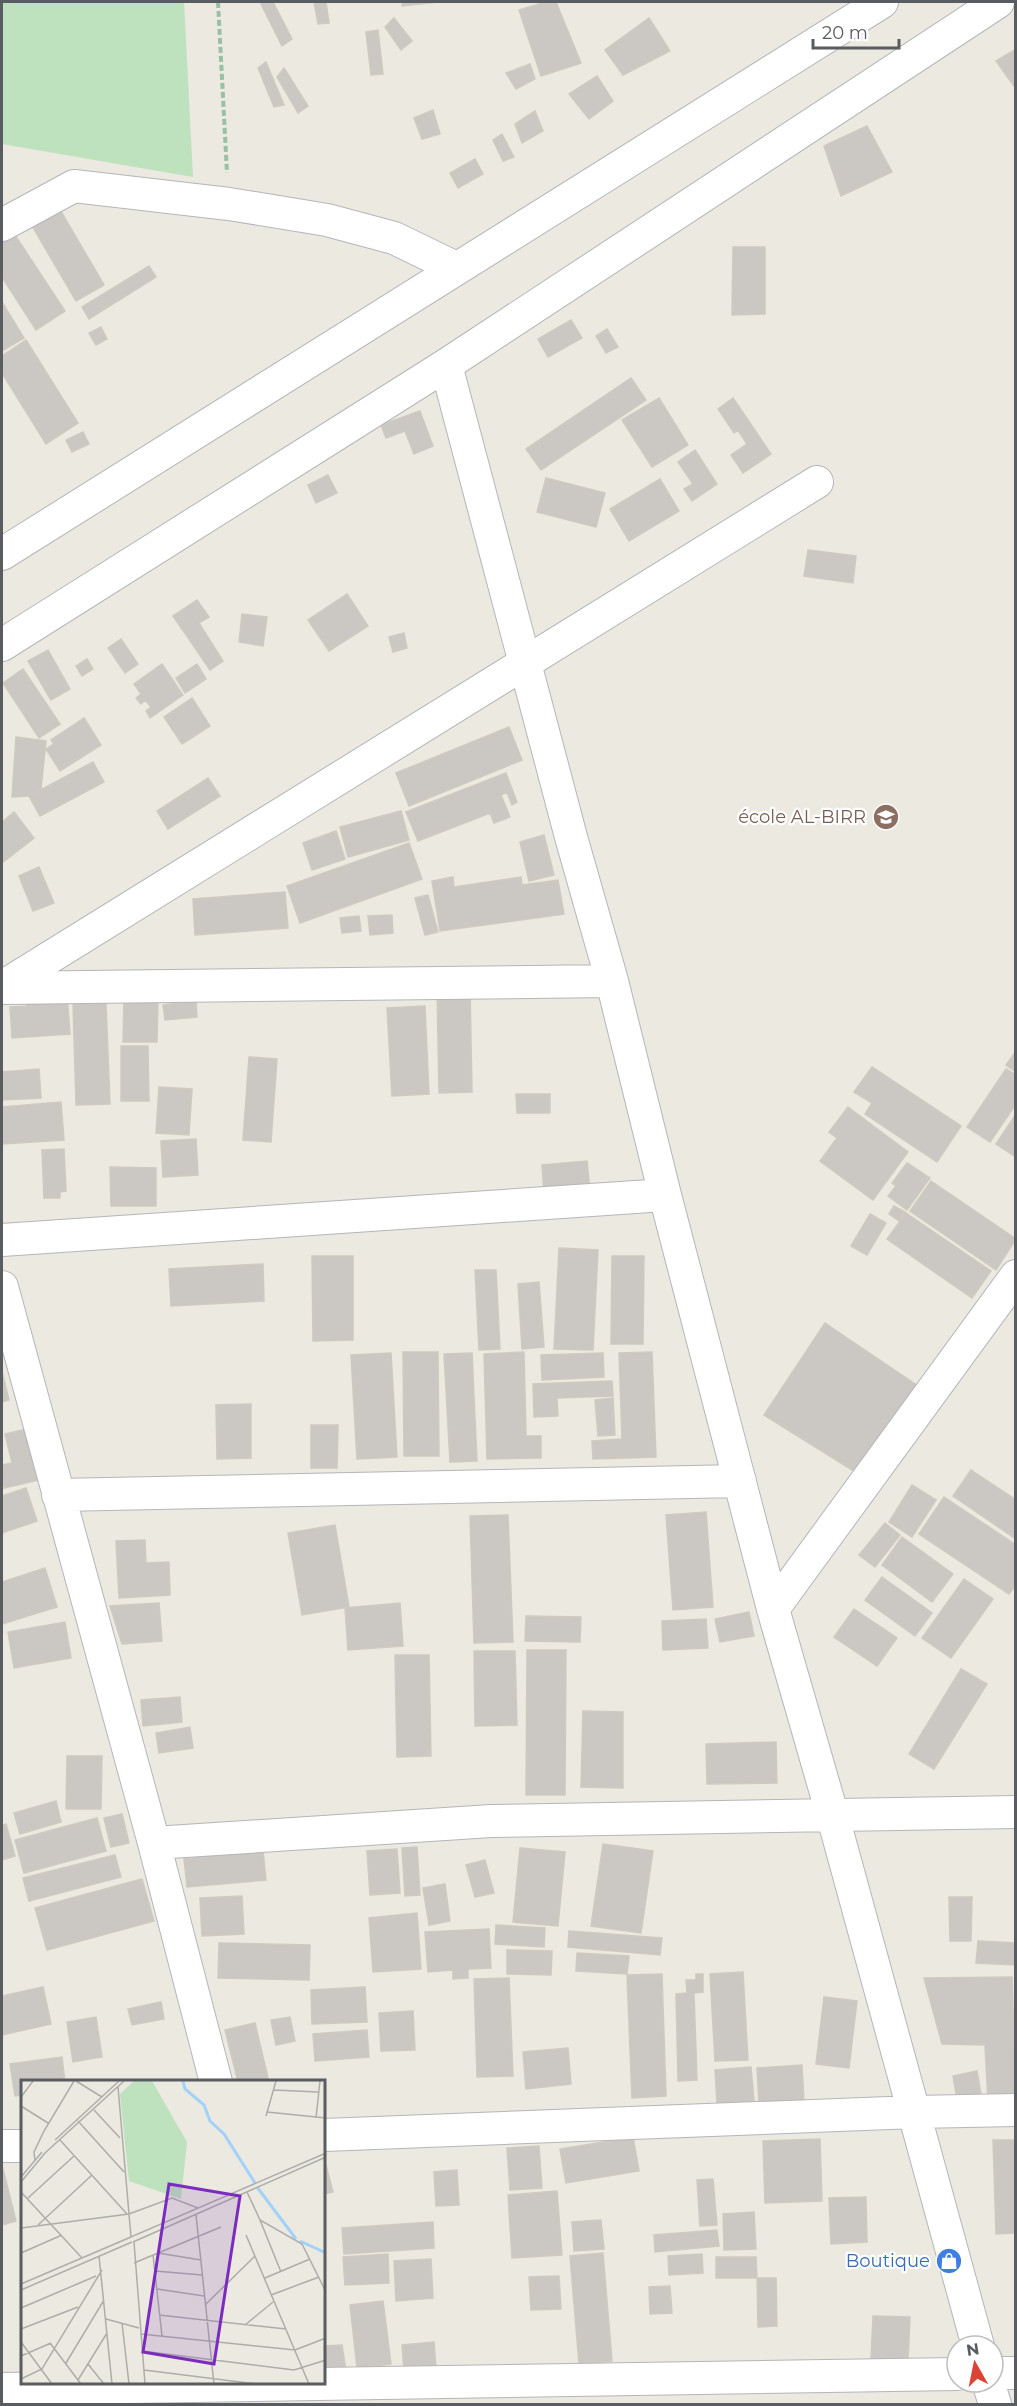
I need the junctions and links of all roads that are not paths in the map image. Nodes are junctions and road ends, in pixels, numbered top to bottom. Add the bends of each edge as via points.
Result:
1 (882, 2) edge
2 (998, 2) edge
3 (2, 225) edge
4 (456, 268) junction
5 (446, 365) junction
6 (817, 482) dead end
7 (2, 554) edge
8 (2, 645) edge
9 (525, 663) junction
10 (612, 981) junction
11 (2, 987) edge
12 (665, 1195) junction
13 (2, 1240) edge
14 (1016, 1276) edge
15 (2, 1287) edge
16 (740, 1481) junction
17 (58, 1495) junction
18 (774, 1609) junction
19 (1016, 1812) edge
20 (833, 1817) junction
21 (154, 1843) junction
22 (215, 2080) edge
23 (1016, 2110) edge
24 (915, 2112) junction
25 (326, 2135) edge
26 (2, 2146) edge
27 (21, 2146) edge
28 (975, 2334) edge
29 (945, 2374) edge
30 (326, 2384) edge
31 (257, 2385) edge
32 (2, 2389) edge

1 - 4 street
2 - 5 street
3 - 4 street via 74,186 327,219 394,238
4 - 7 street
5 - 8 street
5 - 9 street
6 - 9 street
9 - 10 street
9 - 11 street
10 - 11 street
10 - 12 street
12 - 13 street
12 - 16 street
14 - 18 street
15 - 17 street
16 - 17 street
16 - 18 street
17 - 21 street
18 - 20 street
19 - 20 street
20 - 21 street via 491,1821
20 - 24 street
21 - 22 street
23 - 24 street
24 - 25 street
24 - 28 street
26 - 27 street
29 - 30 street
31 - 32 street

